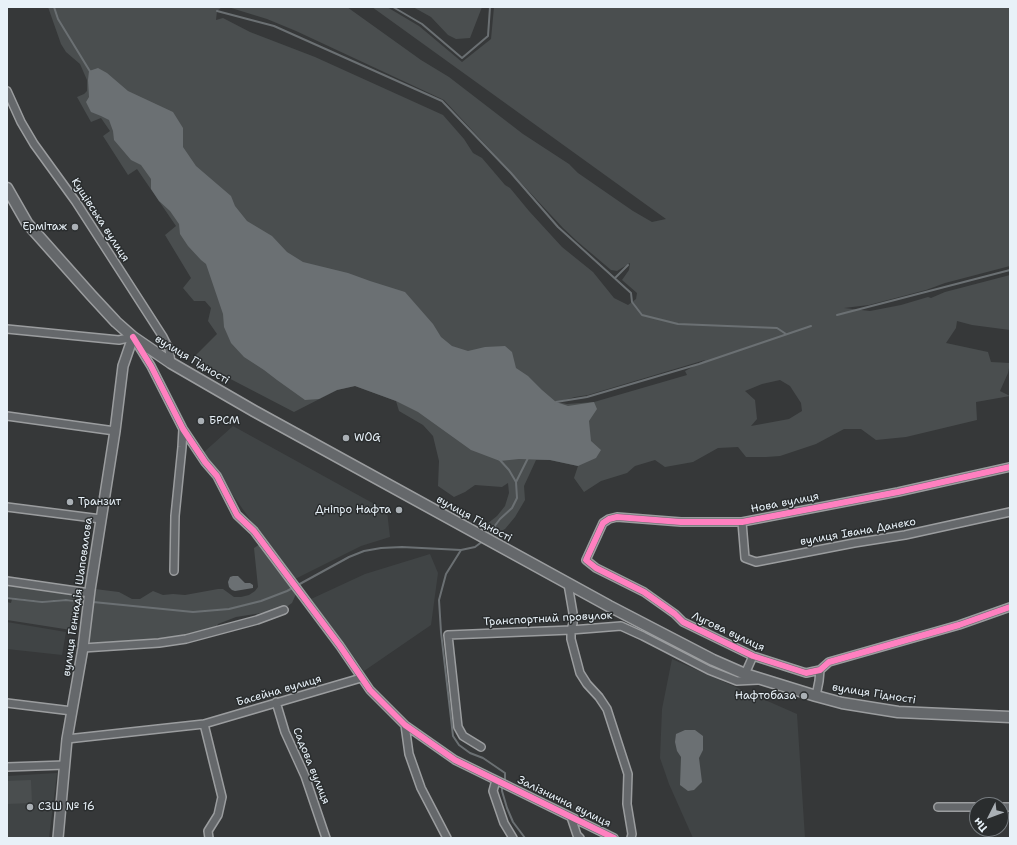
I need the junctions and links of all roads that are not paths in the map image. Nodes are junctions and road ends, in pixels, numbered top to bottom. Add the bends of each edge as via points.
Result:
1 (7, 91) edge
2 (7, 188) edge
3 (7, 329) edge
4 (133, 337) junction
5 (171, 363) junction
6 (7, 416) edge
7 (182, 429) junction
8 (115, 431) junction
9 (1010, 467) edge
10 (7, 507) edge
11 (1010, 512) edge
12 (101, 519) junction
13 (742, 522) junction
14 (586, 560) joint
15 (174, 571) dead end
16 (7, 581) edge
17 (568, 584) junction
18 (90, 591) junction
19 (1010, 607) edge
20 (284, 610) dead end
21 (571, 630) junction
22 (83, 648) junction
23 (753, 656) junction
24 (820, 670) junction
25 (745, 674) junction
26 (361, 678) junction
27 (762, 680) junction
28 (816, 696) junction
29 (276, 702) junction
30 (7, 703) edge
31 (72, 711) junction
32 (1010, 717) edge
33 (204, 724) junction
34 (405, 725) junction
35 (67, 739) junction
36 (481, 748) dead end
37 (65, 765) junction
38 (7, 768) edge
39 (501, 782) junction
40 (938, 807) dead end
41 (969, 807) edge
42 (571, 817) junction
43 (58, 838) edge
44 (209, 838) edge
45 (326, 838) edge
46 (447, 838) edge
47 (513, 838) edge
48 (580, 838) edge
49 (614, 838) edge
50 (630, 838) edge

1 - 5 street, Кущівська вулиця via 34,144 76,202 163,336 169,349
2 - 4 main road, вулиця Гідності via 27,223 116,322
3 - 4 street via 119,340
4 - 5 main road, вулиця Гідності
4 - 7 street, Залізнична вулиця via 151,366
4 - 8 street, вулиця Геннадія Шаповалова via 123,366
5 - 17 main road, вулиця Гідності
6 - 8 street
7 - 15 street via 175,516
7 - 26 street, Залізнична вулиця via 217,476 237,515 254,531
8 - 12 street, вулиця Геннадія Шаповалова
9 - 13 street, Нова вулиця
10 - 12 street
11 - 13 street, вулиця Івана Данеко via 905,536 756,562 745,558
12 - 18 street, вулиця Геннадія Шаповалова
13 - 14 street, Нова вулиця via 681,522 617,517 603,523
14 - 23 street, Лугова вулиця via 596,568 644,592 683,622
16 - 18 street
17 - 21 street, Залізнична вулиця via 573,613
17 - 25 main road, вулиця Гідності via 712,660
18 - 22 street, вулиця Геннадія Шаповалова
19 - 24 street, Лугова вулиця via 959,625 829,662
20 - 22 street via 186,639
21 - 27 street, Транспортний провулок via 621,626 708,670 738,681
21 - 36 street, Транспортний провулок via 448,636 458,727 463,736
21 - 50 street, Залізнична вулиця via 580,673 607,709 628,774 627,804 632,834
22 - 31 street, вулиця Геннадія Шаповалова
23 - 24 street, Лугова вулиця via 806,673
23 - 25 street
24 - 28 street
25 - 27 main road, вулиця Гідності
26 - 29 street, Басейна вулиця
26 - 34 street, Залізнична вулиця
27 - 28 main road, вулиця Гідності
28 - 32 main road, вулиця Гідності via 898,712
29 - 33 street, Басейна вулиця
29 - 45 street, Садова вулиця
30 - 31 street
31 - 35 street, вулиця Геннадія Шаповалова
33 - 35 street, Басейна вулиця
33 - 44 street via 222,797 218,815 208,831
34 - 39 street, Залізнична вулиця via 455,760
34 - 46 street via 409,754 421,788
35 - 37 street, вулиця Геннадія Шаповалова
37 - 38 street
37 - 43 street, вулиця Геннадія Шаповалова
39 - 42 street, Залізнична вулиця
39 - 47 street via 493,791 504,824
40 - 41 street
42 - 48 street
42 - 49 street, Залізнична вулиця

